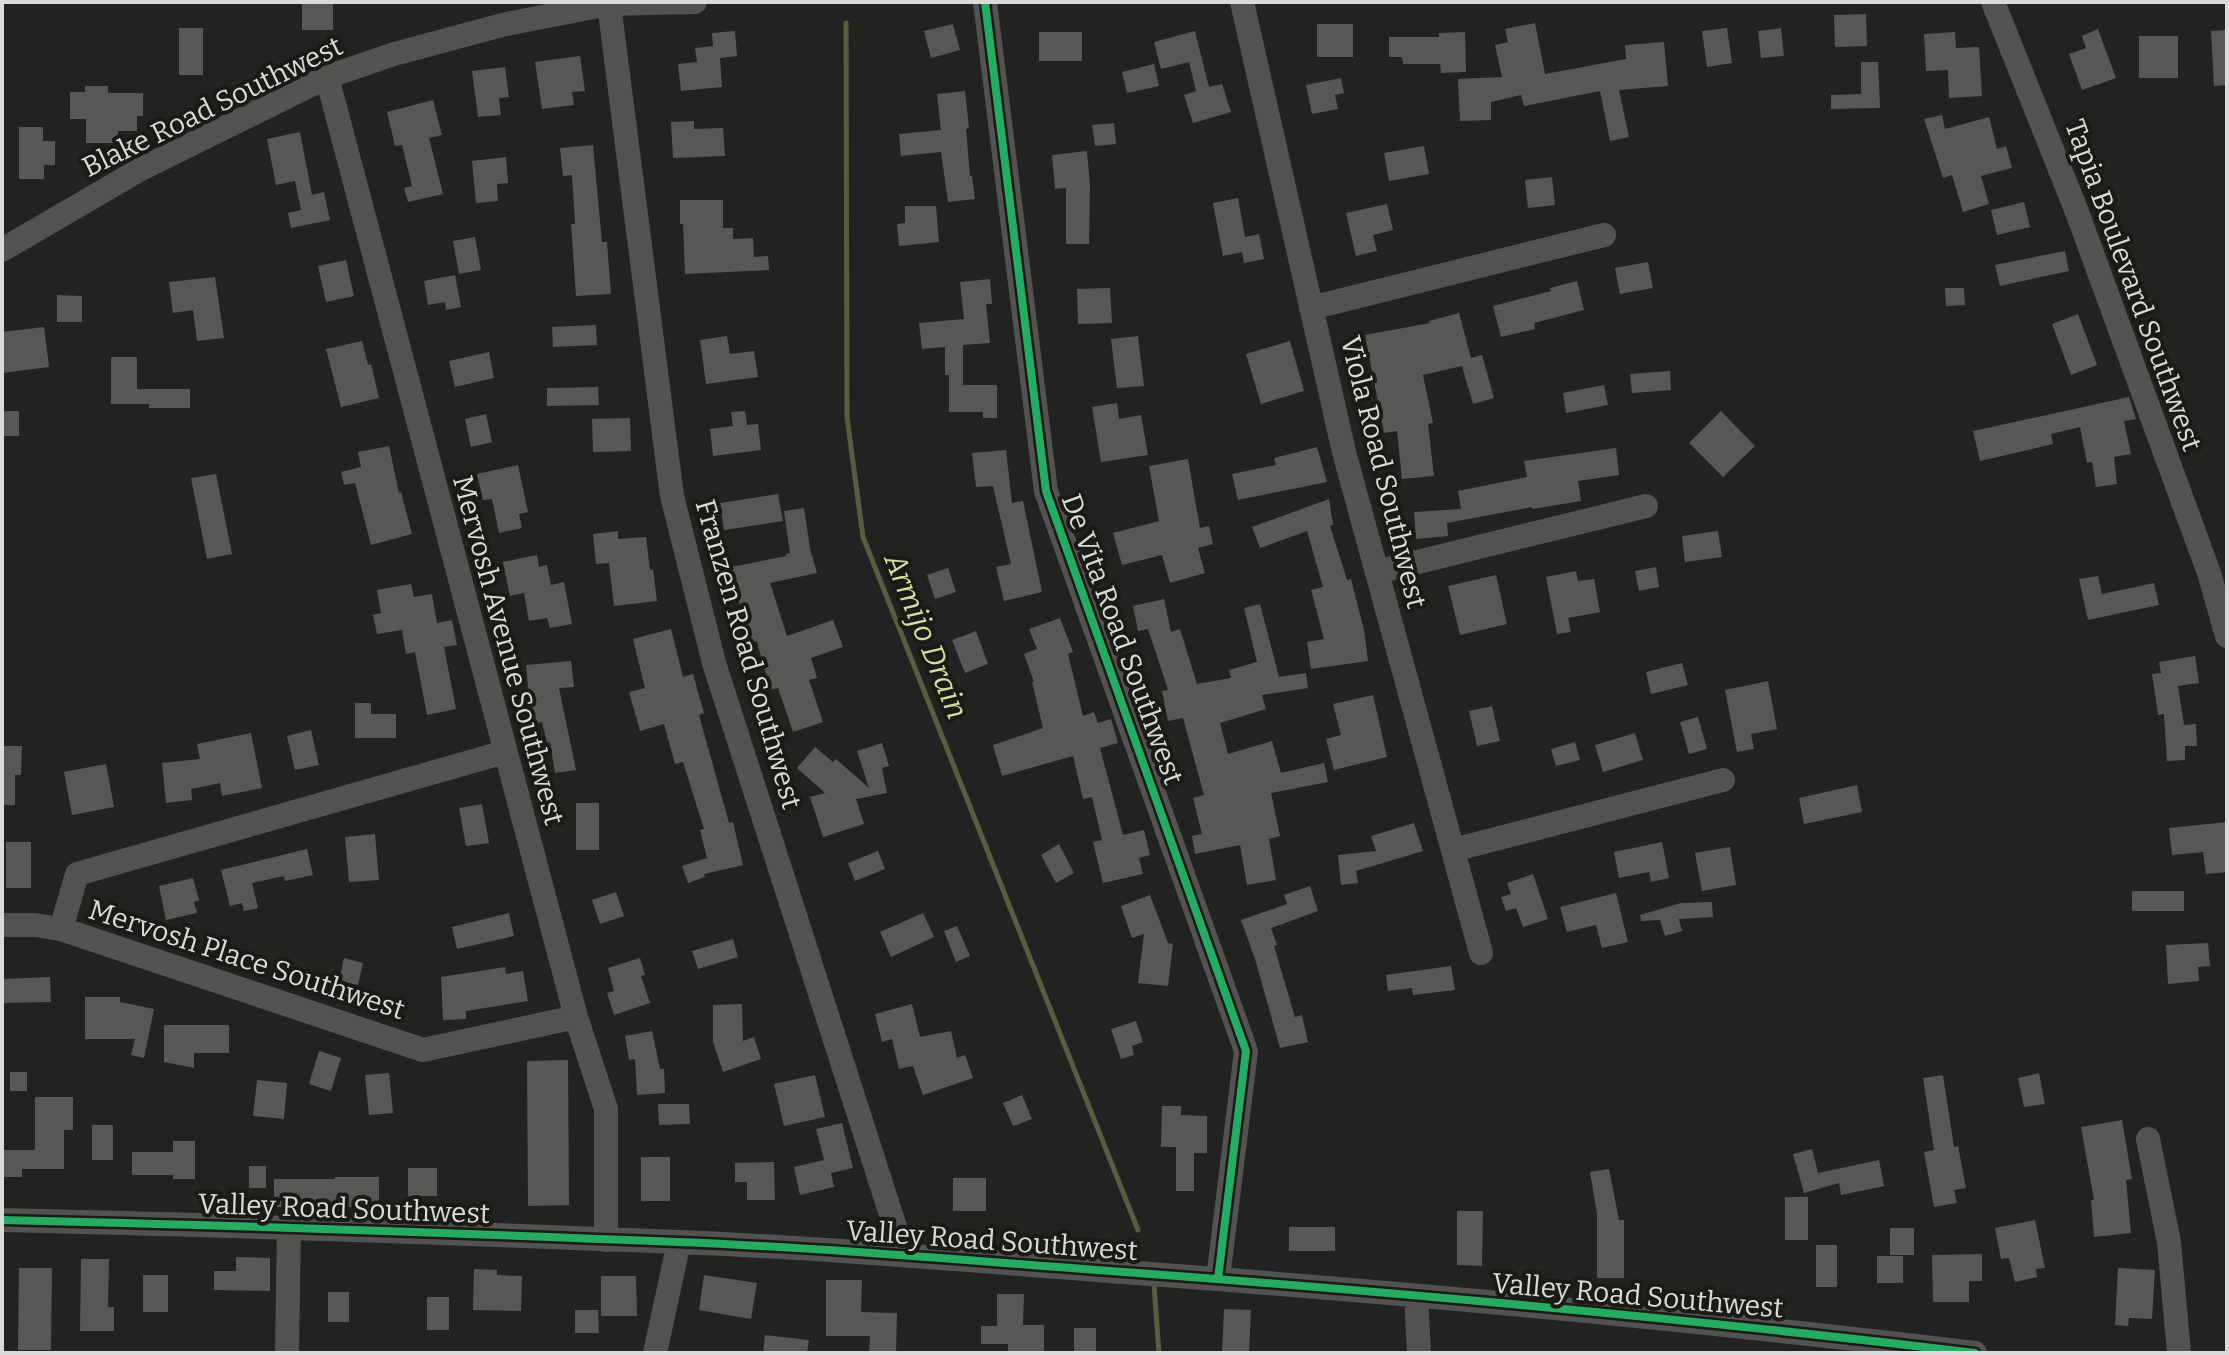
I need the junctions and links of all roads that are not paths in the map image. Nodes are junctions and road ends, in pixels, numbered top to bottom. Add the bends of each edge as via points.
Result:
1 (695, 2) edge
2 (985, 2) edge
3 (1242, 2) edge
4 (1993, 2) edge
5 (609, 4) junction
6 (327, 77) junction
7 (1604, 235) dead end
8 (2, 250) edge
9 (1311, 308) junction
10 (1646, 506) dead end
11 (1377, 572) junction
12 (2218, 572) edge
13 (2227, 636) edge
14 (505, 752) junction
15 (1723, 780) dead end
16 (1453, 850) junction
17 (2, 925) edge
18 (61, 929) junction
19 (1481, 953) dead end
20 (576, 1017) junction
21 (2148, 1139) dead end
22 (2, 1220) edge
23 (289, 1227) junction
24 (606, 1240) junction
25 (679, 1242) junction
26 (904, 1255) junction
27 (1218, 1279) junction
28 (1416, 1296) junction
29 (287, 1353) edge
30 (655, 1353) edge
31 (1419, 1353) edge
32 (1975, 1353) edge
33 (2179, 1353) edge

1 - 5 street, Blake Road Southwest
2 - 27 street, De Vita Road Southwest via 1046,491 1246,1051
3 - 9 street, Viola Road Southwest
4 - 12 street, Tapia Boulevard Southwest
5 - 6 street, Blake Road Southwest via 506,24
5 - 26 street, Franzen Road Southwest via 672,496 714,663
6 - 8 street, Blake Road Southwest via 141,169
6 - 14 street, Mervosh Avenue Southwest
7 - 9 street
9 - 11 street, Viola Road Southwest
10 - 11 street
11 - 16 street, Viola Road Southwest
12 - 13 street, Tapia Boulevard Southwest
14 - 18 street, Mervosh Place Southwest via 77,874
14 - 20 street, Mervosh Avenue Southwest
15 - 16 street
16 - 19 street, Viola Road Southwest
17 - 18 street
18 - 20 street, Mervosh Place Southwest via 423,1050
20 - 24 street, Mervosh Avenue Southwest via 606,1109
21 - 33 street via 2169,1242
22 - 23 street, Valley Road Southwest
23 - 24 street, Valley Road Southwest
23 - 29 street
24 - 25 street, Valley Road Southwest
25 - 26 street, Valley Road Southwest
25 - 30 street
26 - 27 street, Valley Road Southwest
27 - 28 street, Valley Road Southwest
28 - 31 street
28 - 32 street, Valley Road Southwest via 1751,1326

